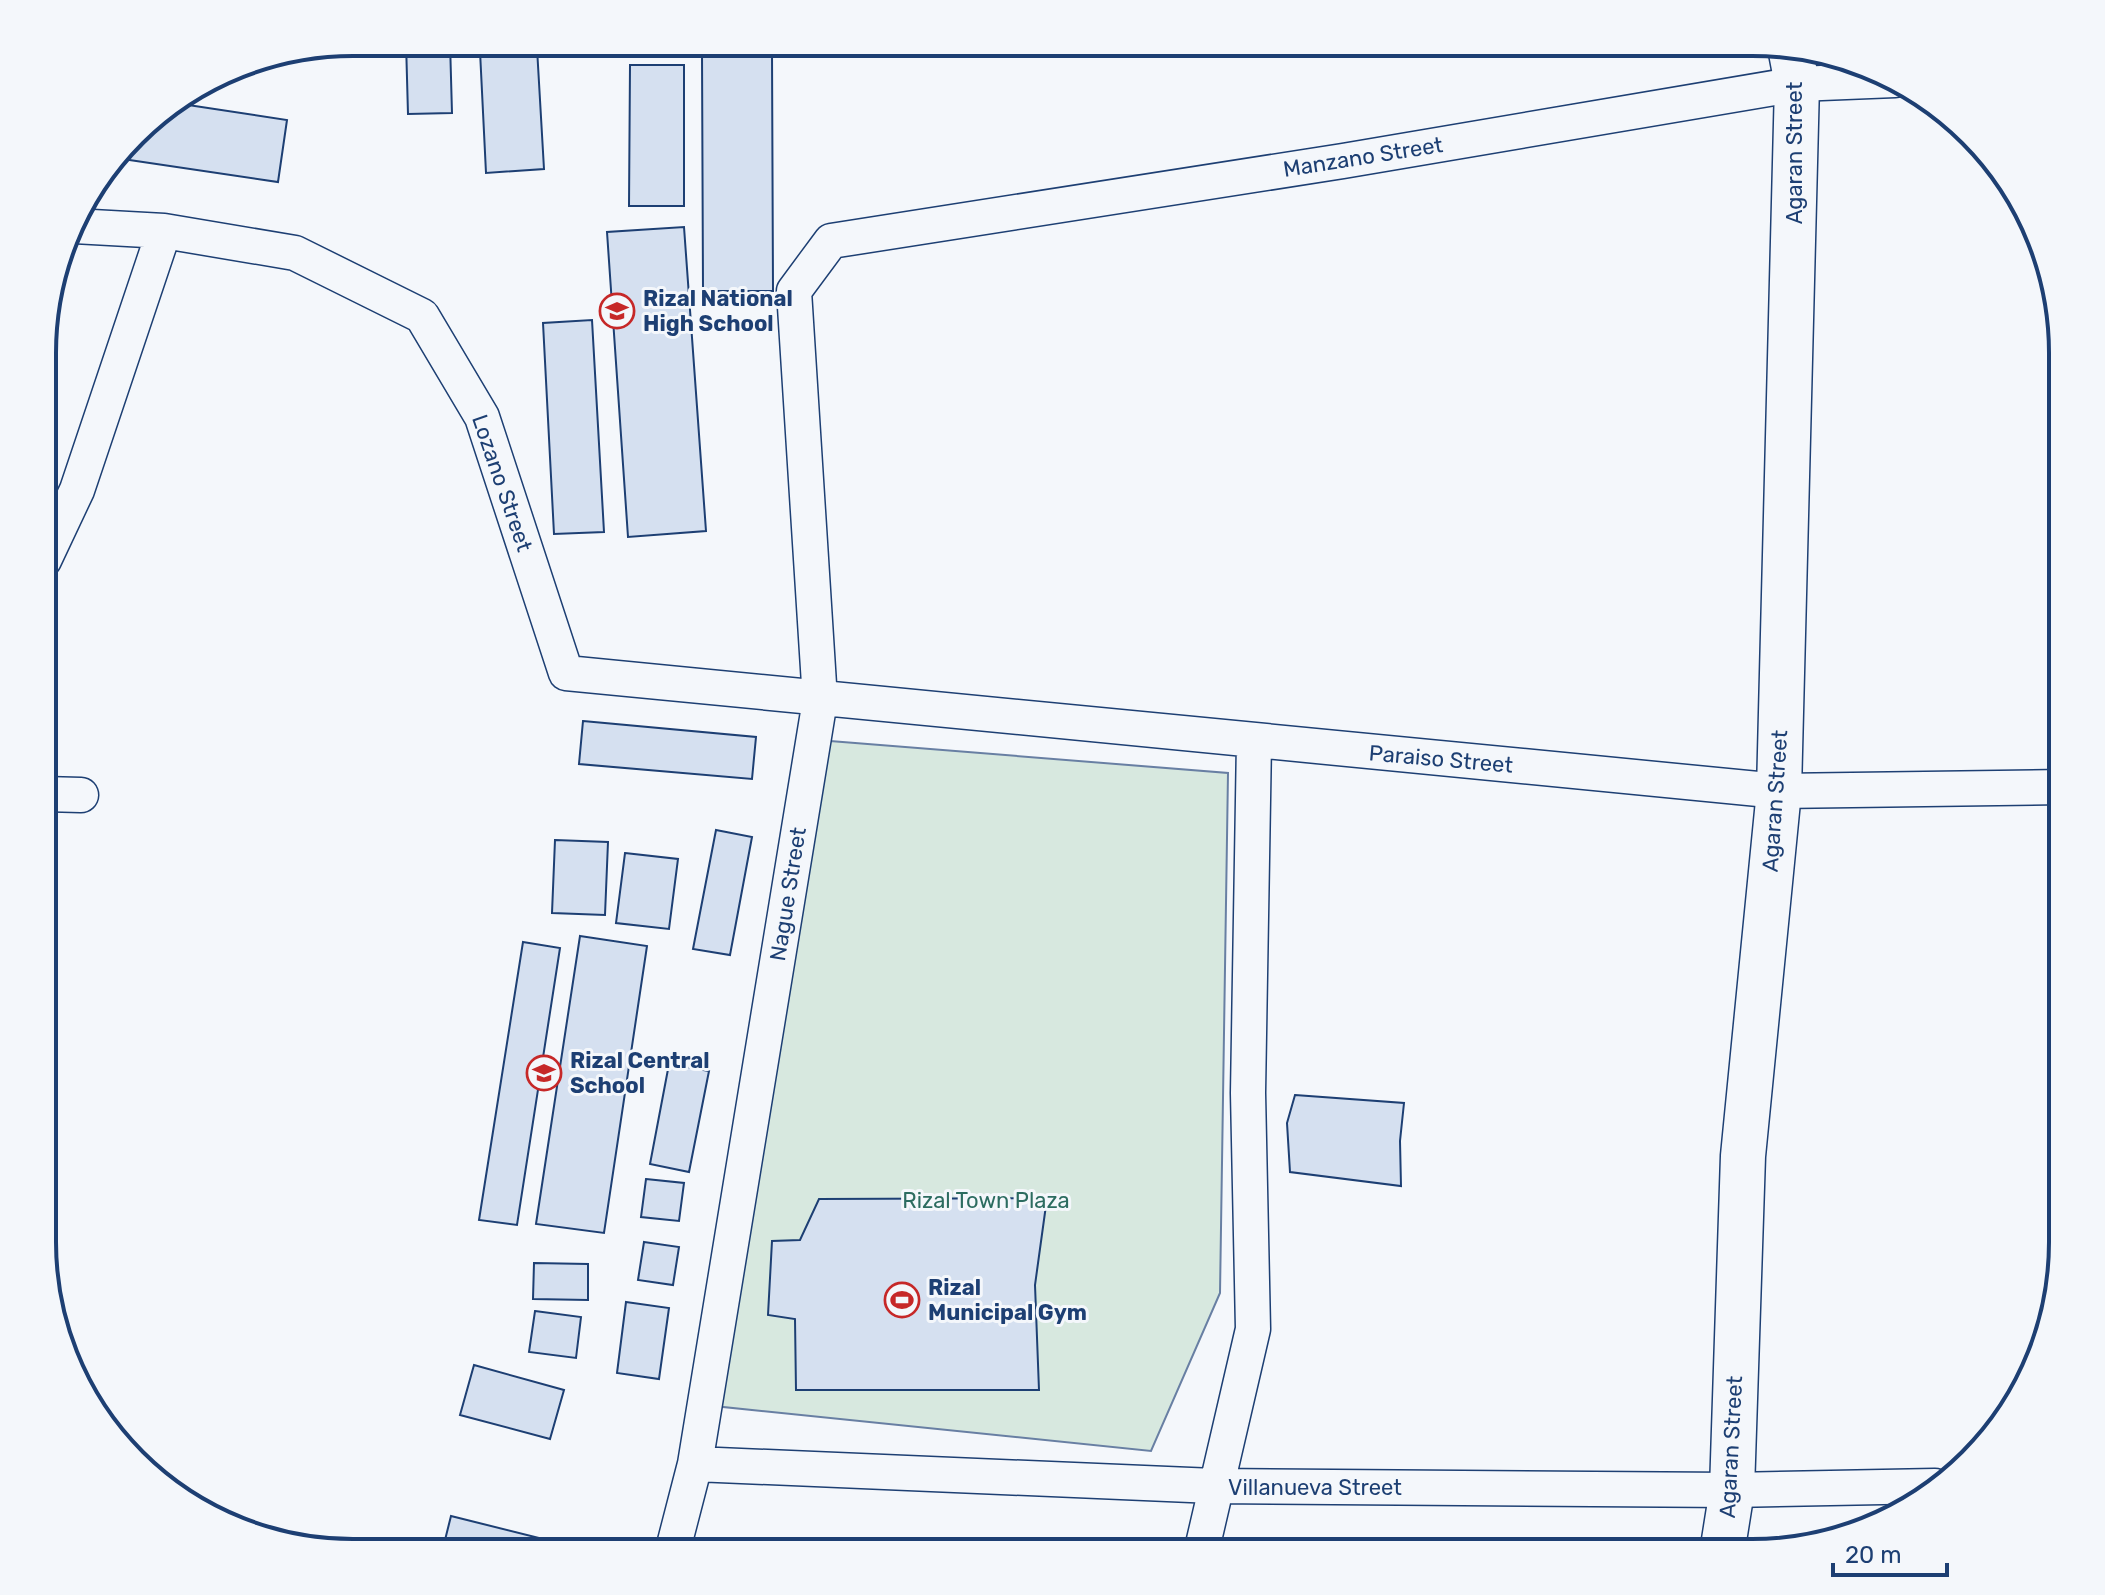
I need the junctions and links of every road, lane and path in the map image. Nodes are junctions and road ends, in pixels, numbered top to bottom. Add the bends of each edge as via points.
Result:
1 (1793, 65) edge
2 (1852, 74) edge
3 (85, 227) edge
4 (164, 231) junction
5 (831, 241) joint
6 (56, 535) edge
7 (820, 700) junction
8 (1254, 741) junction
9 (2049, 787) edge
10 (1779, 791) junction
11 (56, 794) edge
12 (81, 795) dead end
13 (695, 1464) junction
14 (1214, 1486) junction
15 (1921, 1486) edge
16 (1732, 1490) junction
17 (676, 1539) edge
18 (1204, 1539) edge
19 (1724, 1539) edge

1 - 2 street, Manzano Street
1 - 5 street, Manzano Street via 1343,161
1 - 10 main road, Agaran Street
3 - 4 street, Lozano Street
4 - 6 street via 77,490
4 - 7 street, Lozano Street via 295,253 422,316 482,417 566,673
5 - 7 street, Nague Street via 794,291
7 - 8 street, Paraiso Street
7 - 13 street, Nague Street
8 - 10 street, Paraiso Street
8 - 14 street via 1248,1093 1253,1329
9 - 10 street, Paraiso Street
10 - 16 main road, Agaran Street via 1743,1156
11 - 12 street
13 - 14 street, Villanueva Street
13 - 17 street, Nague Street
14 - 16 street, Villanueva Street
14 - 18 street
15 - 16 street, Villanueva Street
16 - 19 main road, Agaran Street

